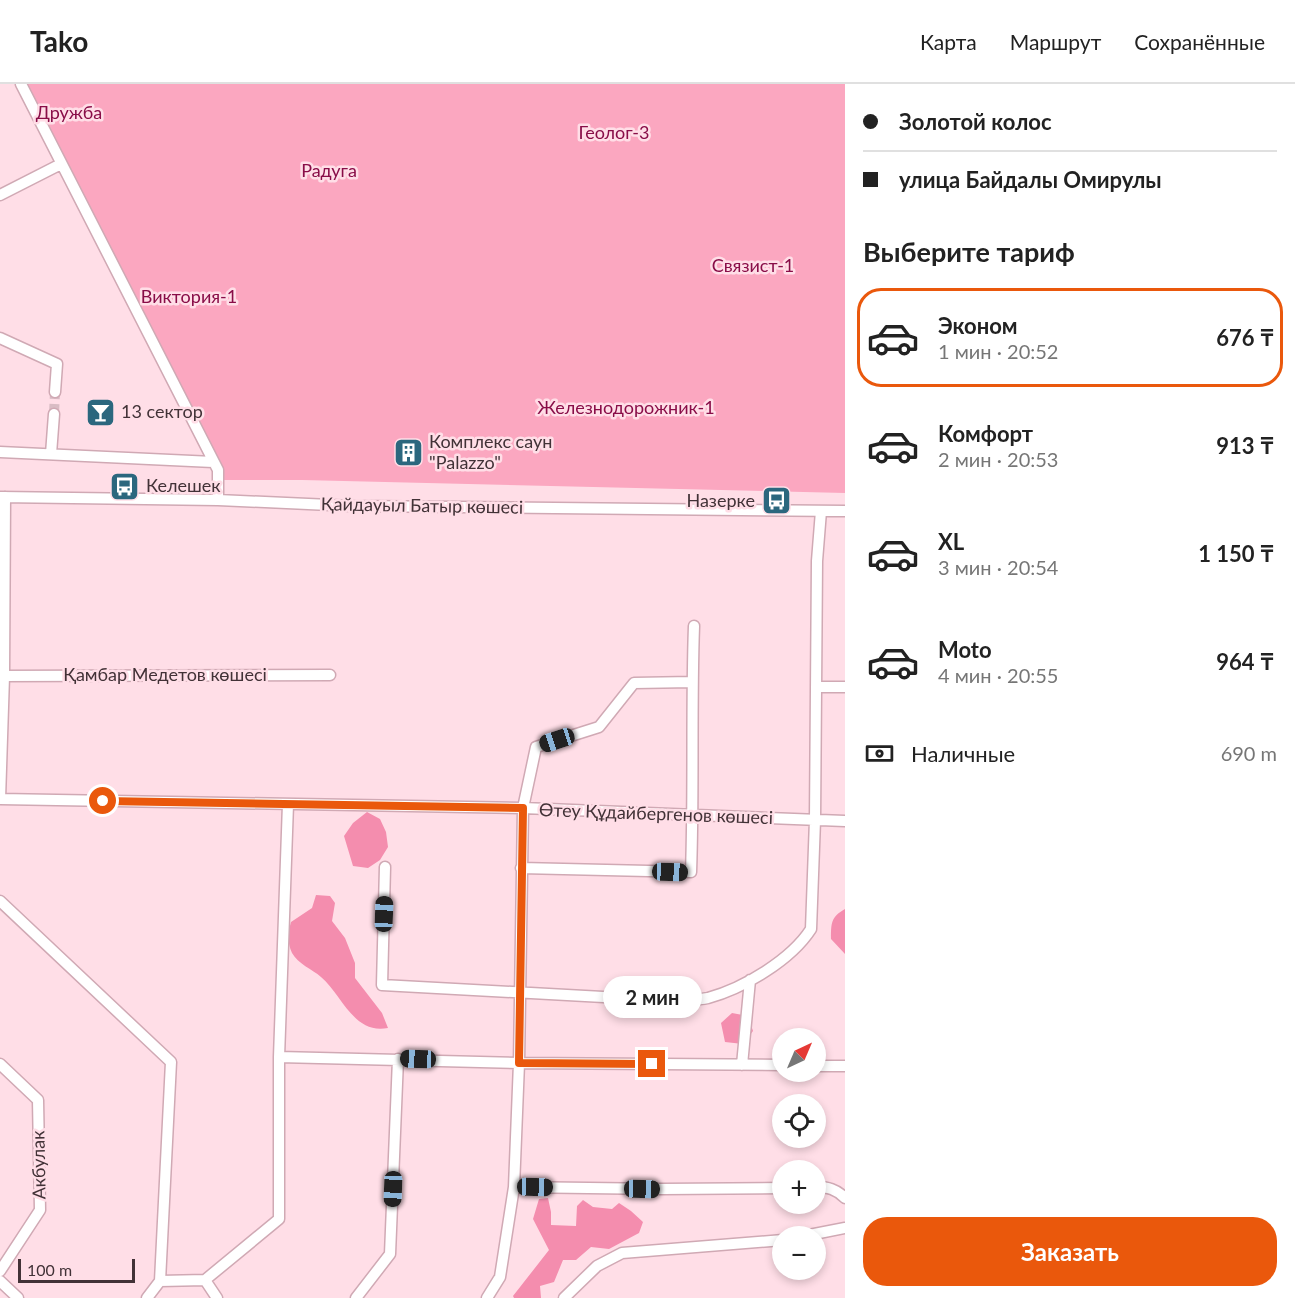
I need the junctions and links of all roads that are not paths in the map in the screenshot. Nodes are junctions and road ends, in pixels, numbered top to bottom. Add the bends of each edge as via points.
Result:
1 (21, 84) edge
2 (61, 164) junction
3 (0, 195) edge
4 (0, 338) edge
5 (55, 392) tunnel mouth
6 (54, 414) tunnel mouth
7 (0, 452) edge
8 (51, 454) junction
9 (213, 462) junction
10 (3, 497) edge
11 (218, 500) junction
12 (820, 511) junction
13 (845, 511) edge
14 (694, 626) dead end
15 (330, 675) dead end
16 (2, 676) edge
17 (692, 682) junction
18 (816, 687) junction
19 (845, 687) edge
20 (0, 799) edge
21 (288, 804) junction
22 (523, 808) junction
23 (693, 815) junction
24 (815, 820) junction
25 (845, 821) edge
26 (385, 867) dead end
27 (521, 868) junction
28 (0, 901) edge
29 (750, 980) junction
30 (519, 991) junction
31 (279, 1057) junction
32 (398, 1059) junction
33 (519, 1063) junction
34 (0, 1064) edge
35 (742, 1065) junction
36 (772, 1065) edge
37 (826, 1066) edge
38 (845, 1066) edge
39 (514, 1186) junction
40 (772, 1188) edge
41 (826, 1188) edge
42 (845, 1198) edge
43 (844, 1226) edge
44 (826, 1230) edge
45 (772, 1241) edge
46 (0, 1271) edge
47 (206, 1280) junction
48 (0, 1281) edge
49 (160, 1281) junction
50 (493, 1296) edge
51 (18, 1298) edge
52 (147, 1298) edge
53 (217, 1298) edge
54 (356, 1298) edge
55 (564, 1298) edge

1 - 2 street
2 - 3 street
2 - 9 street
4 - 5 street via 57,364
6 - 8 street
7 - 8 street
8 - 9 street
9 - 11 street via 218,470
10 - 11 street, Қайдауыл Батыр көшесі
10 - 16 street
11 - 12 street, Қайдауыл Батыр көшесі via 352,506
12 - 13 street, Қайдауыл Батыр көшесі
12 - 18 street
14 - 17 street
15 - 16 street, Қамбар Медетов көшесі
16 - 20 street
17 - 22 street via 634,683 599,727 536,747
17 - 23 street
18 - 19 street
18 - 24 street
20 - 21 street, Өтеу Құдайбергенов көшесі
21 - 22 street, Өтеу Құдайбергенов көшесі
21 - 31 street
22 - 23 street, Өтеу Құдайбергенов көшесі
22 - 27 street
23 - 24 street, Өтеу Құдайбергенов көшесі
23 - 27 street via 691,872
24 - 25 street, Өтеу Құдайбергенов көшесі
24 - 29 street via 811,929 804,941
26 - 30 street via 381,985
27 - 30 street
28 - 49 street via 171,1062
29 - 30 street via 706,998 675,1001
29 - 35 street
30 - 33 street
31 - 32 street
31 - 47 street via 279,1219
32 - 33 street
32 - 54 street via 390,1254
33 - 35 street
33 - 39 street
34 - 46 street, Акбулак via 38,1101 40,1199 40,1210
35 - 36 street
37 - 38 street
39 - 40 street
39 - 50 street via 500,1277
41 - 42 street
43 - 44 street
45 - 55 street via 622,1253 597,1266
47 - 49 street
47 - 53 street
48 - 51 street
49 - 52 street

